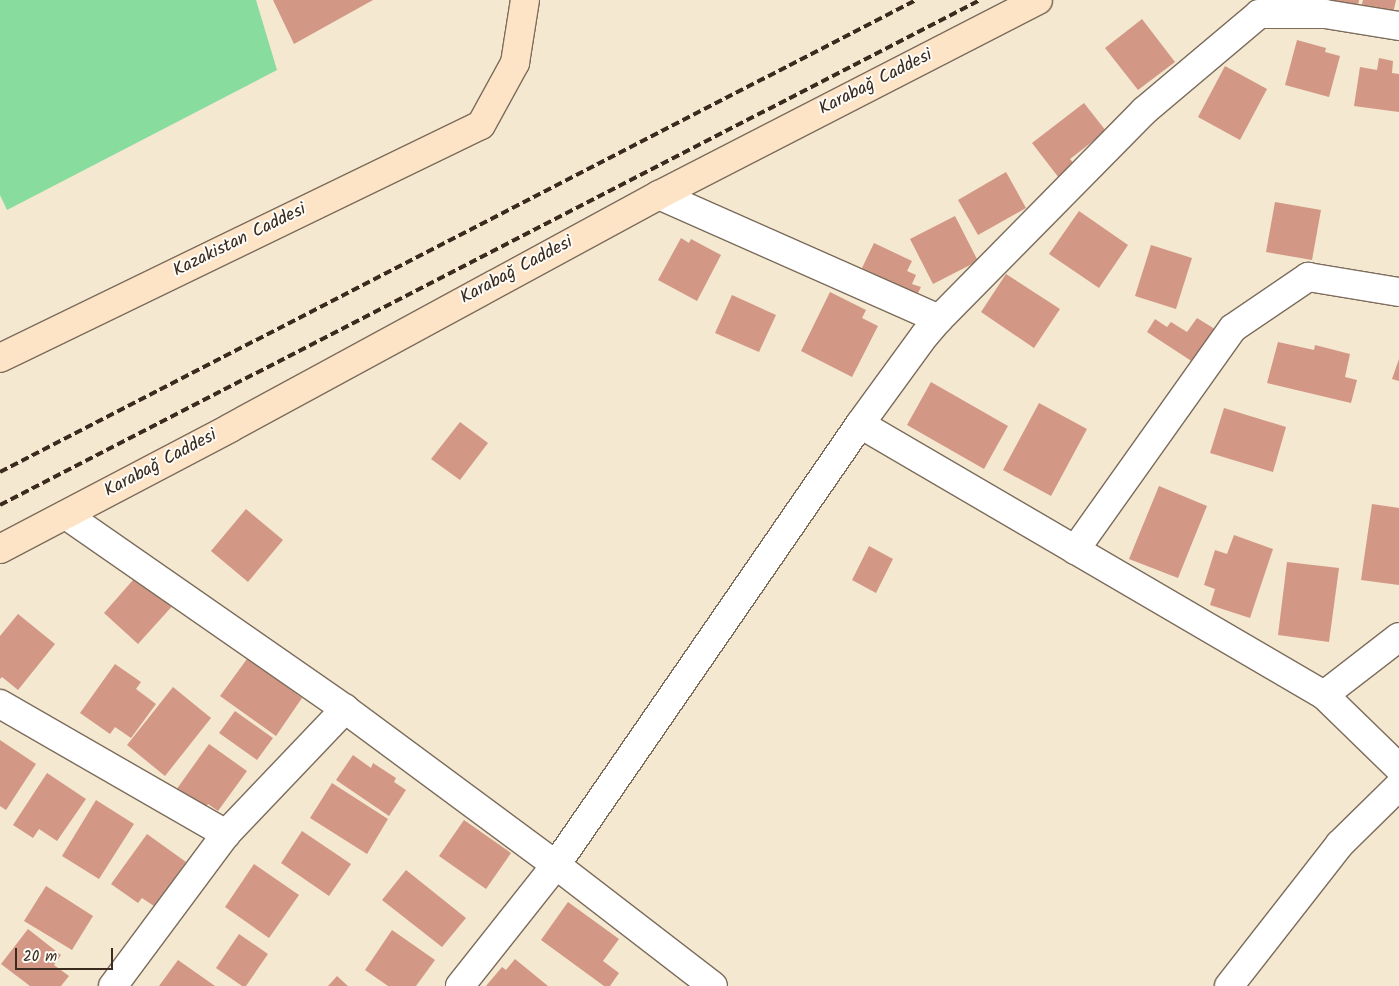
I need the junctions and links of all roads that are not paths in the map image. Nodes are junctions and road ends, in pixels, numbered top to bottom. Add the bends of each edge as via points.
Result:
1 (525, 0) edge
2 (1038, 0) edge
3 (1399, 26) edge
4 (659, 195) junction
5 (1399, 292) edge
6 (939, 320) junction
7 (0, 358) edge
8 (860, 424) junction
9 (66, 515) junction
10 (0, 549) edge
11 (1075, 550) junction
12 (1399, 637) edge
13 (1324, 695) junction
14 (0, 704) edge
15 (346, 708) junction
16 (1399, 768) edge
17 (1399, 786) edge
18 (226, 834) junction
19 (556, 865) junction
20 (113, 986) edge
21 (460, 986) edge
22 (713, 986) edge
23 (1229, 986) edge

1 - 7 main road, Kazakistan Caddesi via 515,63 481,125
2 - 4 main road, Karabağ Caddesi
3 - 6 street via 1325,14 1259,14 1144,111
4 - 6 street
4 - 9 main road, Karabağ Caddesi
5 - 11 street via 1308,277 1233,328
6 - 8 street via 925,334
8 - 11 street
8 - 19 street
9 - 10 main road, Karabağ Caddesi
9 - 15 street
11 - 13 street
12 - 13 street
13 - 16 street
14 - 18 street
15 - 18 street
15 - 19 street
17 - 23 street via 1340,844
18 - 20 street
19 - 21 street
19 - 22 street

